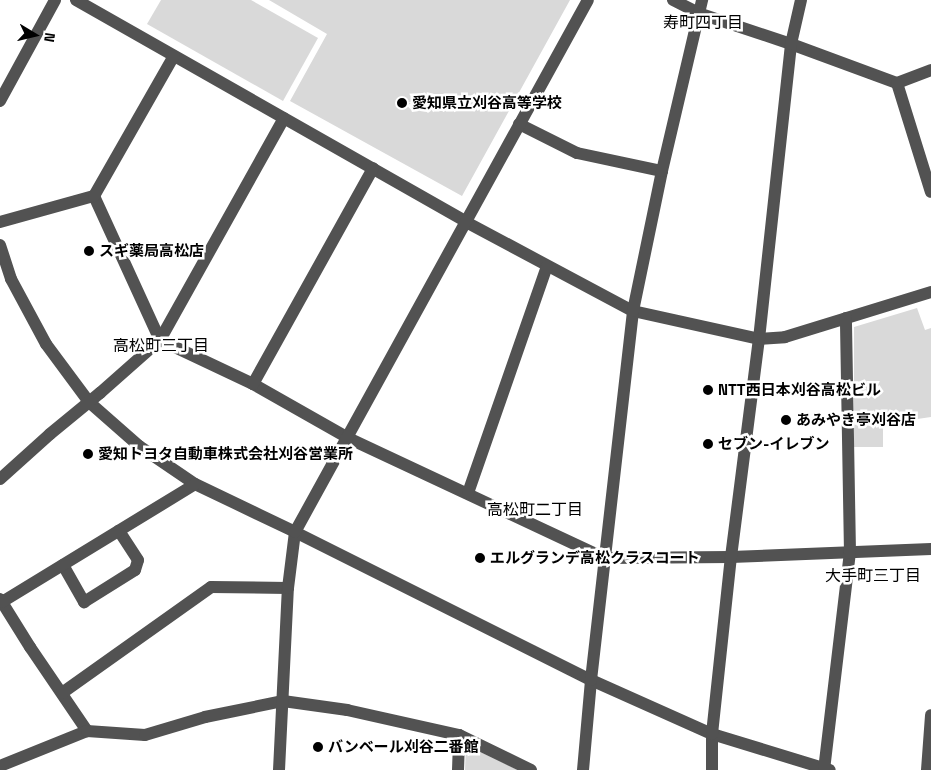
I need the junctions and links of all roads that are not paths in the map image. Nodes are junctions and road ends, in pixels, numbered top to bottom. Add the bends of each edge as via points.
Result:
1 (55, 0) edge
2 (76, 0) edge
3 (588, 0) edge
4 (673, 0) edge
5 (702, 0) edge
6 (801, 0) edge
7 (698, 13) junction
8 (791, 44) junction
9 (174, 56) junction
10 (931, 70) edge
11 (897, 83) junction
12 (0, 101) edge
13 (284, 118) junction
14 (519, 124) junction
15 (373, 168) junction
16 (662, 171) junction
17 (931, 192) edge
18 (94, 196) junction
19 (0, 222) edge
20 (466, 222) junction
21 (0, 245) edge
22 (547, 266) junction
23 (931, 292) edge
24 (633, 312) junction
25 (846, 318) junction
26 (160, 340) junction
27 (759, 340) junction
28 (253, 384) junction
29 (89, 402) junction
30 (348, 438) junction
31 (0, 479) edge
32 (195, 484) junction
33 (468, 493) junction
34 (120, 531) junction
35 (296, 532) junction
36 (931, 549) edge
37 (850, 553) junction
38 (731, 557) junction
39 (604, 558) junction
40 (63, 565) junction
41 (288, 588) junction
42 (1, 600) edge
43 (591, 680) junction
44 (62, 693) junction
45 (283, 702) junction
46 (931, 716) edge
47 (87, 732) junction
48 (459, 734) junction
49 (712, 734) junction
50 (0, 768) edge
51 (826, 769) edge
52 (279, 770) edge
53 (458, 770) edge
54 (531, 770) edge
55 (583, 770) edge
56 (712, 770) edge
57 (927, 770) edge

1 - 12 street
2 - 9 street
3 - 14 street
4 - 7 street
5 - 7 street
6 - 8 street
7 - 8 street
7 - 16 street
8 - 11 street
8 - 27 street
9 - 13 street
9 - 18 street
10 - 11 street
11 - 17 street
13 - 15 street
13 - 26 street
14 - 16 street via 577,154
14 - 20 street
15 - 20 street
15 - 28 street
16 - 24 street
18 - 19 street
18 - 26 street
20 - 22 street
20 - 30 street
21 - 29 street via 11,279 46,344
22 - 24 street
22 - 33 street
23 - 25 street
24 - 27 street
24 - 39 street
25 - 27 street
25 - 37 street
26 - 28 street
26 - 29 street
27 - 38 street
28 - 30 street
29 - 31 street
29 - 32 street via 139,446
30 - 33 street
30 - 35 street
32 - 34 street
32 - 35 street
33 - 39 street
34 - 40 street
34 - 40 street via 138,560 135,570 84,602
35 - 41 street
35 - 43 street
36 - 37 street
37 - 38 street
37 - 51 street
38 - 39 street
38 - 49 street
39 - 43 street
40 - 42 street
41 - 44 street via 211,587
41 - 45 street
42 - 44 street
43 - 49 street
43 - 55 street
44 - 47 street
45 - 47 street via 205,717 145,735
45 - 48 street via 347,710
45 - 52 street
46 - 57 street
47 - 50 street
48 - 53 street
48 - 54 street
49 - 51 street
49 - 56 street

